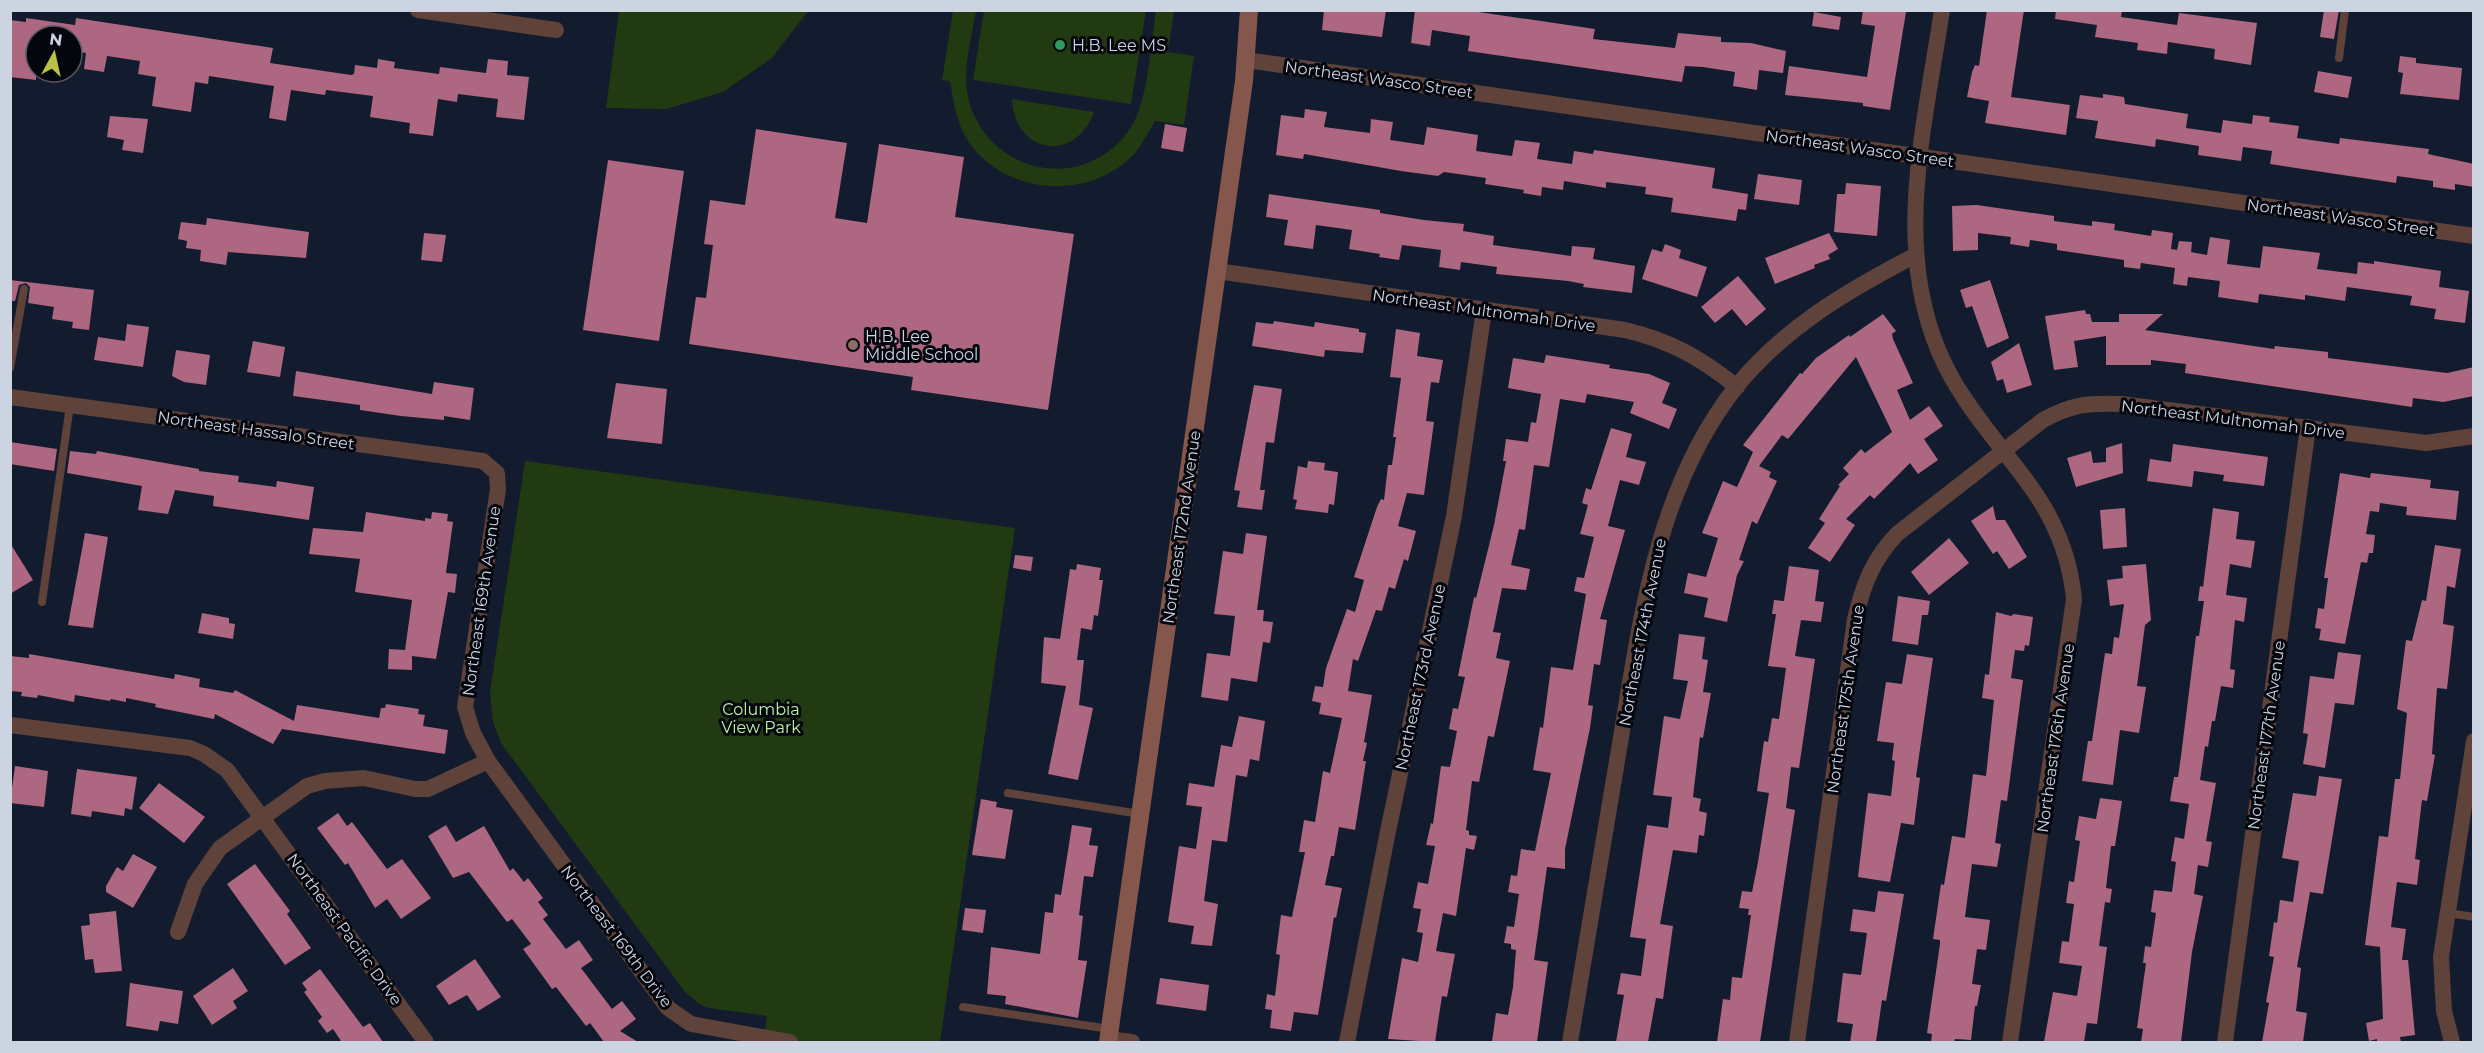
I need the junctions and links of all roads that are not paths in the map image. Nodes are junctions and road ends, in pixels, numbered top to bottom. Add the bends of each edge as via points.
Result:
1 (418, 10) edge
2 (1248, 10) edge
3 (1942, 10) edge
4 (2345, 10) edge
5 (556, 30) dead end
6 (2339, 58) dead end
7 (1246, 60) junction
8 (1921, 157) junction
9 (2474, 236) edge
10 (1914, 256) junction
11 (1217, 272) junction
12 (24, 288) dead end
13 (1484, 310) junction
14 (10, 368) edge
15 (1737, 387) junction
16 (10, 397) edge
17 (70, 405) junction
18 (2308, 427) junction
19 (2474, 436) edge
20 (2004, 450) junction
21 (497, 473) joint
22 (42, 602) dead end
23 (10, 725) edge
24 (2474, 741) edge
25 (488, 761) junction
26 (1008, 793) dead end
27 (1140, 814) junction
28 (262, 816) junction
29 (2448, 913) junction
30 (2474, 917) edge
31 (178, 932) dead end
32 (963, 1007) dead end
33 (1109, 1037) edge
34 (426, 1042) edge
35 (790, 1042) edge
36 (1132, 1042) edge
37 (1347, 1042) edge
38 (1570, 1042) edge
39 (1797, 1042) edge
40 (2010, 1042) edge
41 (2225, 1042) edge
42 (2452, 1042) edge

1 - 5 street
2 - 7 street, Northeast 172nd Avenue
3 - 8 street
4 - 6 lane
7 - 8 street, Northeast Wasco Street
7 - 11 street, Northeast 172nd Avenue
8 - 9 street, Northeast Wasco Street
8 - 10 street via 1914,208
10 - 15 street, Northeast 174th Avenue via 1821,308
10 - 20 street via 1918,284 1940,353 1966,400
11 - 13 street, Northeast Multnomah Drive
11 - 27 street, Northeast 172nd Avenue
12 - 14 lane
13 - 15 street, Northeast Multnomah Drive via 1652,336 1699,359
13 - 37 street, Northeast 173rd Avenue via 1454,516
15 - 38 street, Northeast 174th Avenue via 1687,466 1662,530 1636,650
16 - 17 street, Northeast Hassalo Street
17 - 21 street, Northeast Hassalo Street via 483,461
17 - 22 lane
18 - 19 street, Northeast Multnomah Drive via 2426,443
18 - 20 street, Northeast Multnomah Drive via 2088,403 2043,420
18 - 41 street, Northeast 177th Avenue
20 - 39 street, Northeast 175th Avenue via 1897,534 1867,575 1855,620
20 - 40 street, Northeast 176th Avenue via 2037,494 2059,534 2067,555 2074,600
21 - 25 street, Northeast 169th Avenue via 498,489 465,707 472,733
23 - 28 street, Northeast Pacific Drive via 190,748 227,770
24 - 29 street
25 - 28 street via 428,789 364,778 325,781 307,786
25 - 35 street, Northeast 169th Drive via 668,1008 690,1024
26 - 27 lane
27 - 33 street, Northeast 172nd Avenue
28 - 31 street via 220,849 205,867
28 - 34 street, Northeast Pacific Drive
29 - 30 lane
29 - 42 street via 2440,983
32 - 33 lane
33 - 36 street

